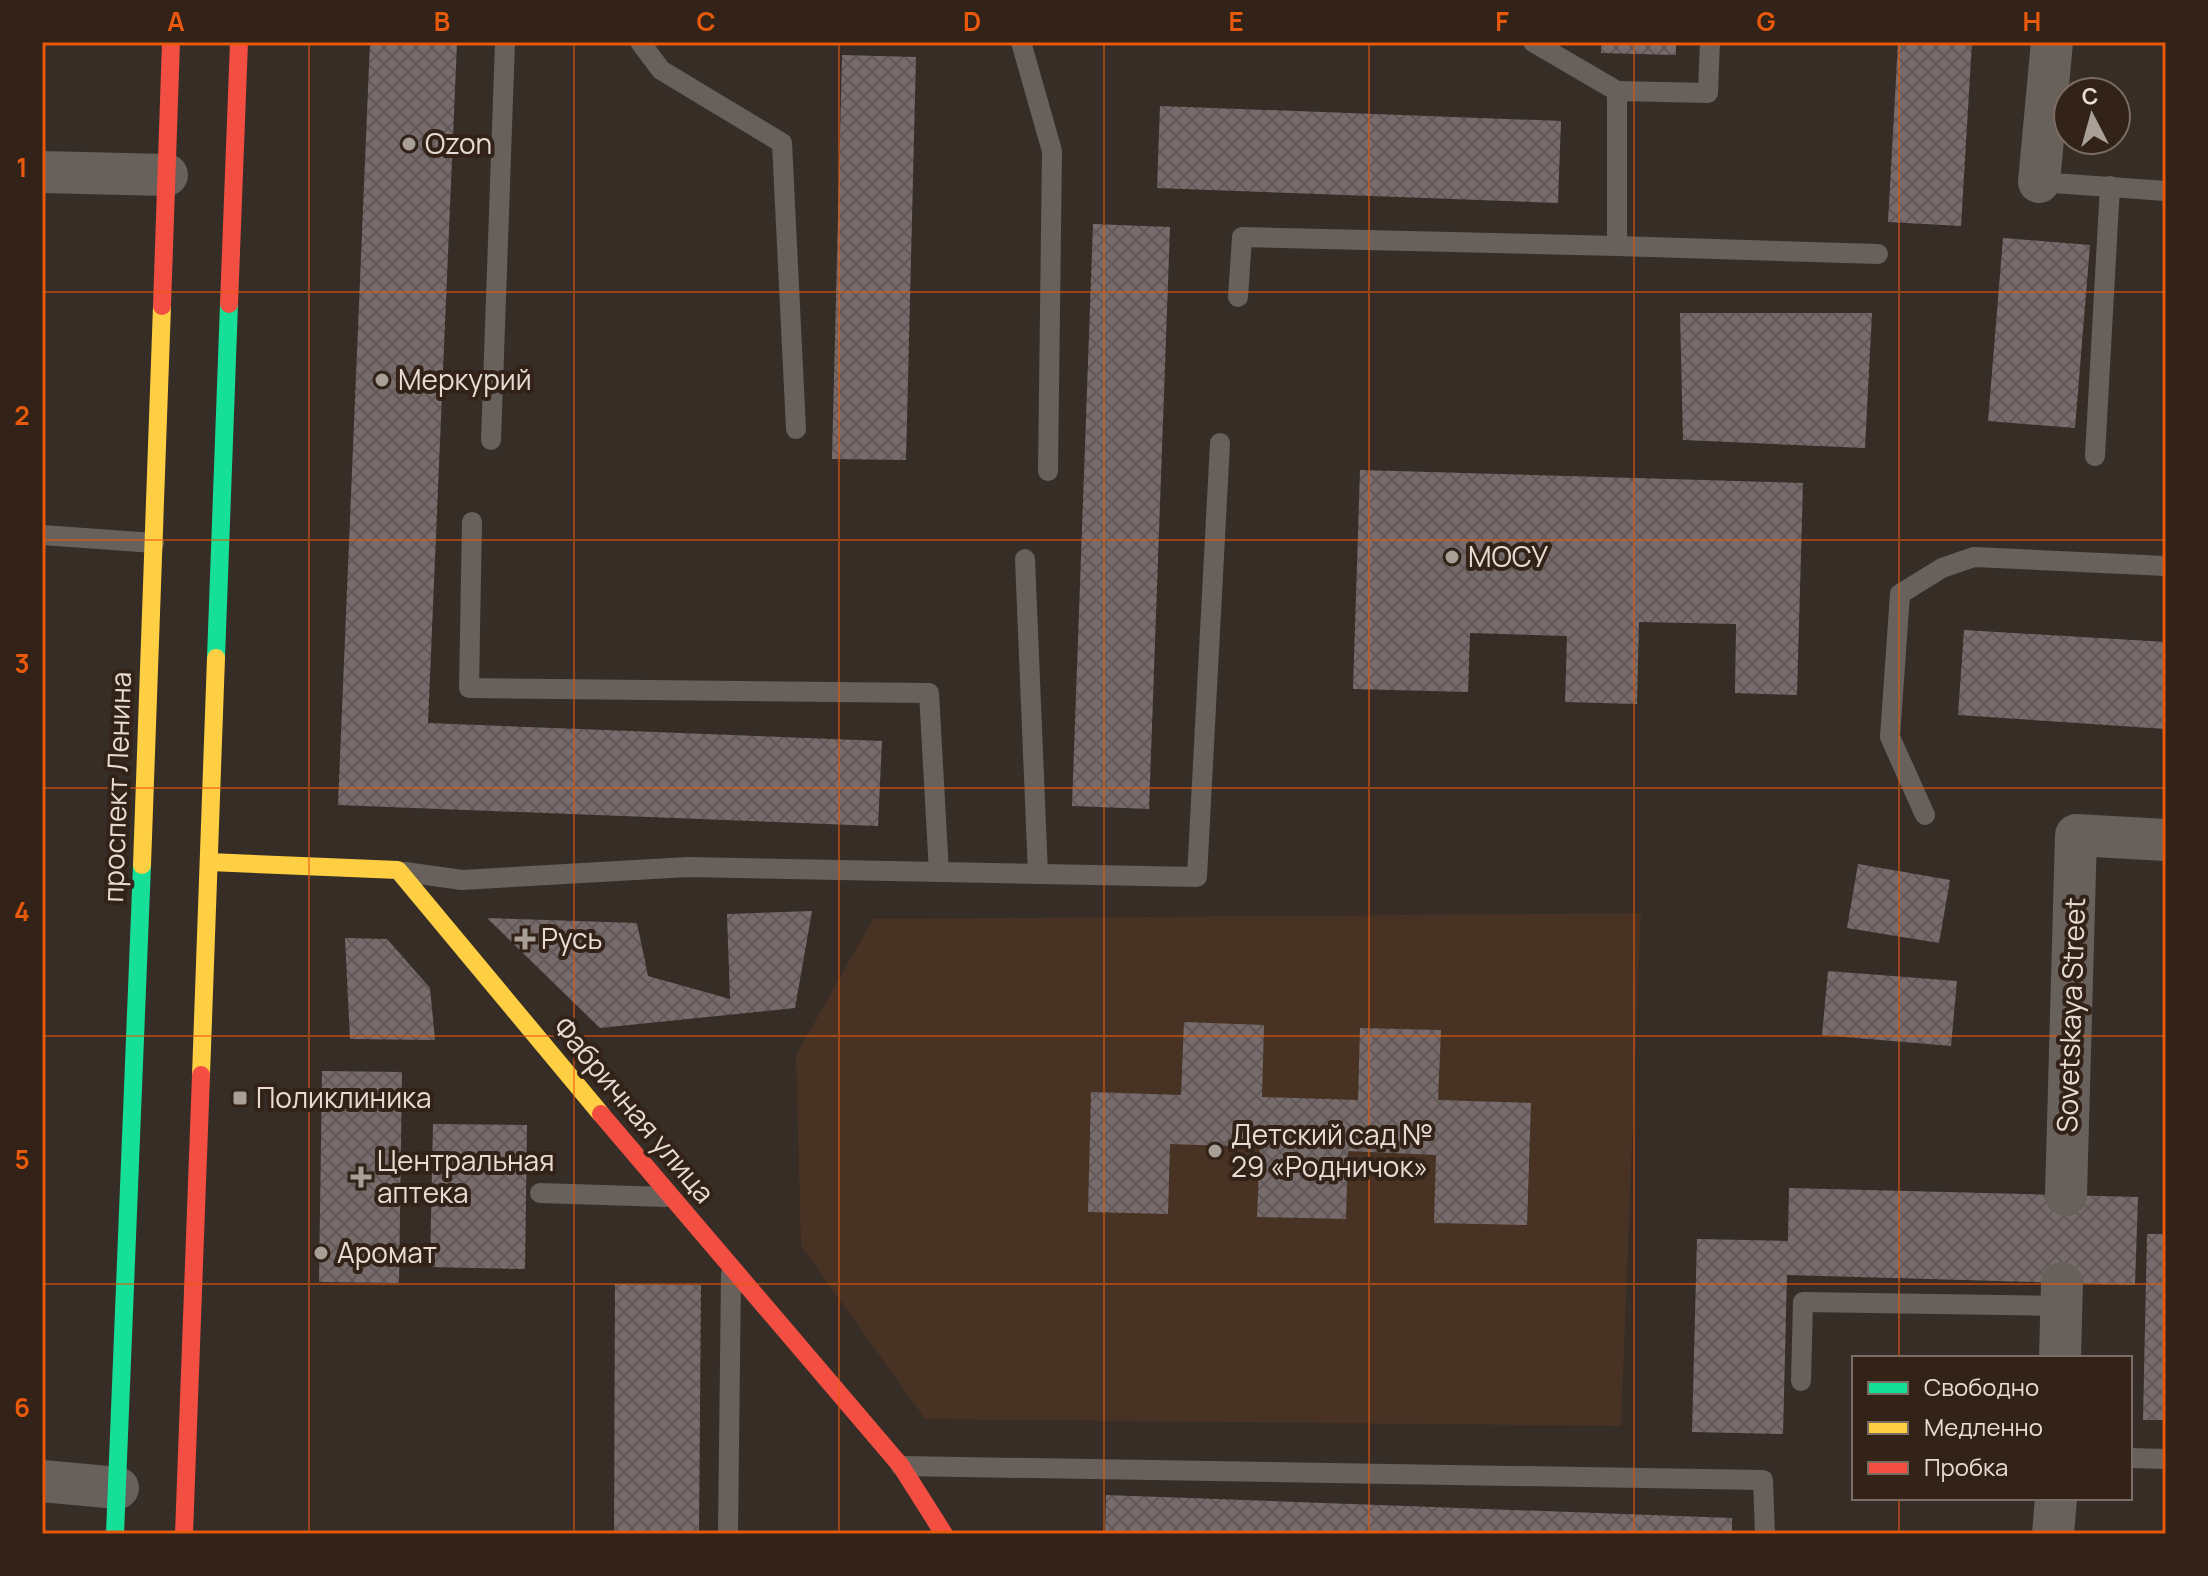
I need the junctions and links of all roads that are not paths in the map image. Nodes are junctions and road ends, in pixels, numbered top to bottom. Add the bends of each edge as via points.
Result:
1 (171, 42) edge
2 (239, 42) edge
3 (505, 42) edge
4 (640, 42) edge
5 (1021, 42) edge
6 (1533, 42) edge
7 (1710, 42) edge
8 (2052, 42) edge
9 (1617, 91) junction
10 (42, 172) edge
11 (167, 175) junction
12 (2039, 182) joint
13 (2110, 186) junction
14 (2166, 191) edge
15 (1617, 246) junction
16 (1878, 254) dead end
17 (1238, 297) dead end
18 (796, 429) dead end
19 (491, 440) dead end
20 (1220, 443) dead end
21 (2095, 456) dead end
22 (1048, 471) dead end
23 (472, 522) dead end
24 (42, 535) edge
25 (154, 543) junction
26 (1025, 559) dead end
27 (2166, 566) edge
28 (1925, 815) dead end
29 (2166, 840) edge
30 (209, 862) junction
31 (398, 870) junction
32 (939, 872) junction
33 (1038, 874) junction
34 (540, 1193) dead end
35 (2066, 1195) dead end
36 (670, 1197) junction
37 (731, 1269) junction
38 (2061, 1294) joint
39 (2060, 1356) edge
40 (1801, 1381) dead end
41 (2132, 1458) edge
42 (2166, 1459) edge
43 (901, 1466) junction
44 (42, 1481) edge
45 (118, 1488) junction
46 (2056, 1500) edge
47 (115, 1534) edge
48 (184, 1534) edge
49 (728, 1534) edge
50 (944, 1534) edge
51 (1765, 1534) edge
52 (2053, 1534) edge

1 - 11 main road, проспект Ленина
2 - 30 main road
3 - 19 lane
4 - 18 lane via 661,70 782,143
5 - 22 lane via 1052,151
6 - 9 lane
7 - 9 lane via 1708,93
8 - 12 street
9 - 15 lane
10 - 11 street
11 - 25 main road, проспект Ленина
12 - 13 lane
13 - 14 lane
13 - 21 lane
15 - 16 lane
15 - 17 lane via 1242,237
20 - 33 lane via 1197,877
23 - 32 lane via 469,688 929,693
24 - 25 lane
25 - 45 main road, проспект Ленина
26 - 33 lane
27 - 28 lane via 1974,557 1942,568 1900,594 1890,737
29 - 35 street, Sovetskaya Street via 2076,835
30 - 31 main road
30 - 48 main road
31 - 32 lane via 462,880 688,867
31 - 36 main road, Фабричная улица
32 - 33 lane
34 - 36 lane
36 - 37 main road, Фабричная улица
37 - 43 main road, Фабричная улица
37 - 49 lane
38 - 39 street
38 - 40 lane via 1803,1302
41 - 42 lane
43 - 50 main road, Фабричная улица
43 - 51 lane via 1763,1480
44 - 45 street
45 - 47 main road, проспект Ленина
46 - 52 street

